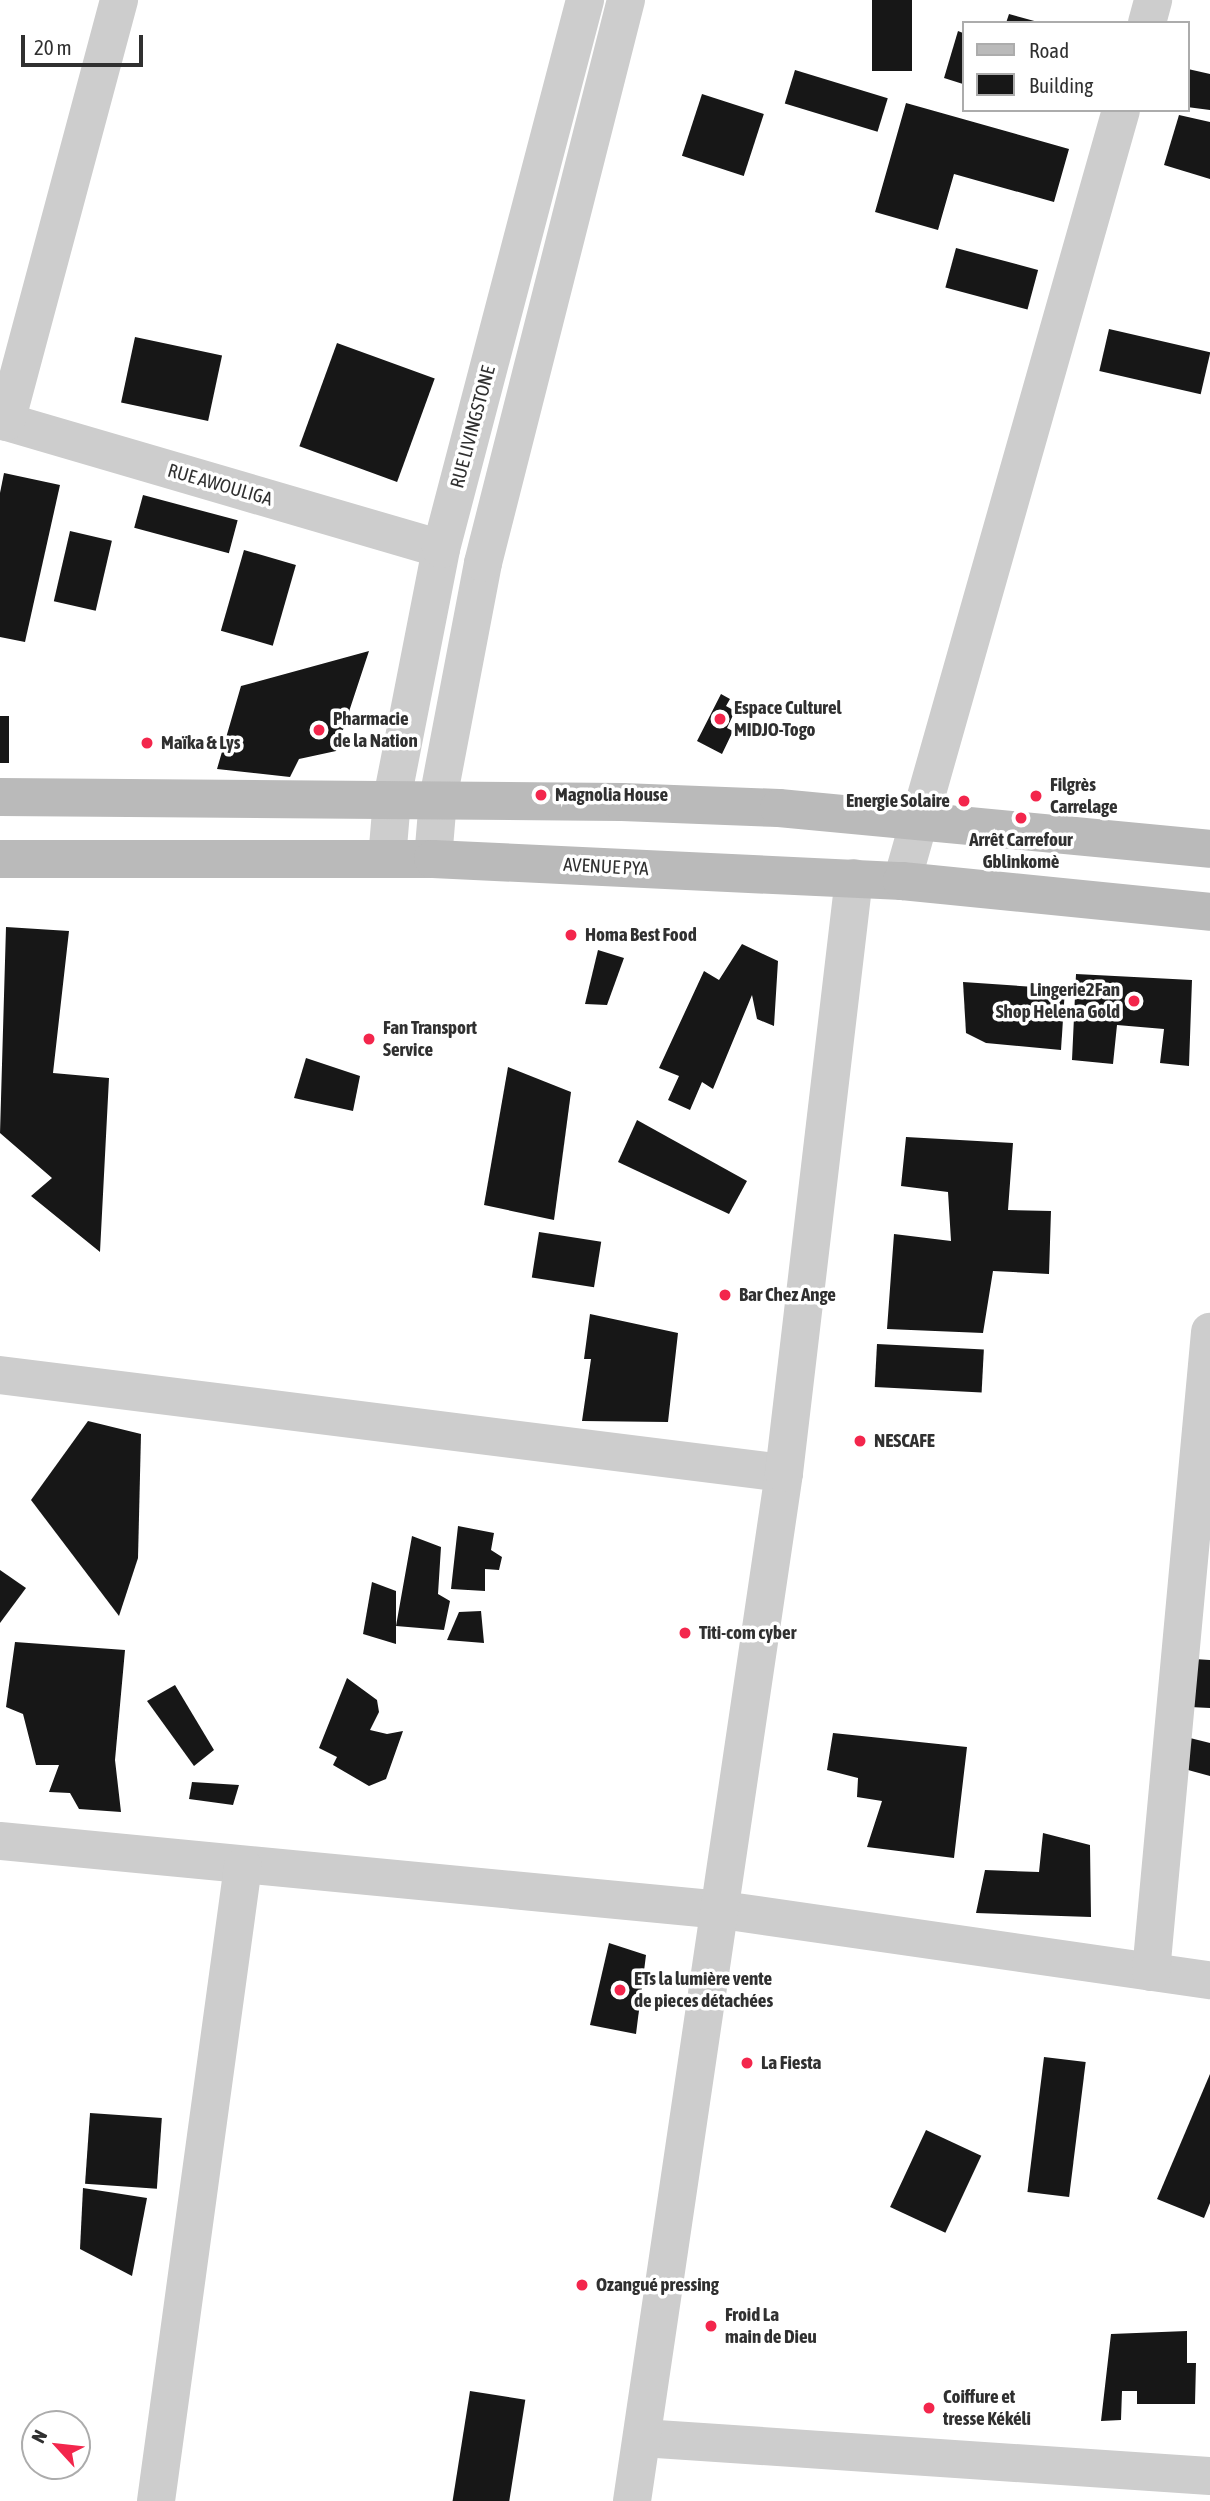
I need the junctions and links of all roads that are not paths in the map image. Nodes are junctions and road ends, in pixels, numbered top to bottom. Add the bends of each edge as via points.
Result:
1 (119, 0) edge
2 (585, 0) edge
3 (626, 0) edge
4 (1153, 0) edge
5 (1148, 21) edge
6 (1120, 112) edge
7 (3, 421) edge
8 (441, 549) junction
9 (483, 563) junction
10 (0, 797) edge
11 (392, 799) junction
12 (438, 799) junction
13 (917, 823) junction
14 (1210, 849) edge
15 (0, 859) edge
16 (387, 859) junction
17 (433, 859) junction
18 (854, 878) junction
19 (902, 881) junction
20 (1210, 912) edge
21 (1210, 1332) edge
22 (0, 1375) edge
23 (783, 1473) junction
24 (0, 1841) edge
25 (243, 1867) junction
26 (722, 1910) junction
27 (1151, 1972) junction
28 (1210, 1980) edge
29 (642, 2438) junction
30 (1210, 2476) edge
31 (1117, 2486) edge
32 (156, 2501) edge
33 (632, 2501) edge

1 - 7 street
2 - 8 street, RUE LIVINGSTONE
3 - 9 street
4 - 5 street
6 - 13 street
7 - 8 street, RUE AWOULIGA
8 - 9 street, RUE AWOULIGA
8 - 11 street, RUE LIVINGSTONE
9 - 12 street
10 - 11 main road
11 - 12 main road
11 - 16 street, RUE LIVINGSTONE
12 - 13 main road via 779,808
12 - 17 street
13 - 14 main road
13 - 19 street
15 - 16 main road, AVENUE PYA
16 - 17 main road, AVENUE PYA
17 - 18 main road, AVENUE PYA
18 - 19 main road, AVENUE PYA
18 - 23 street
19 - 20 main road, AVENUE PYA
21 - 27 street
22 - 23 street
23 - 26 street
24 - 25 street
25 - 26 street
25 - 32 street
26 - 27 street
26 - 29 street
27 - 28 street
29 - 31 street
29 - 33 street
30 - 31 street

